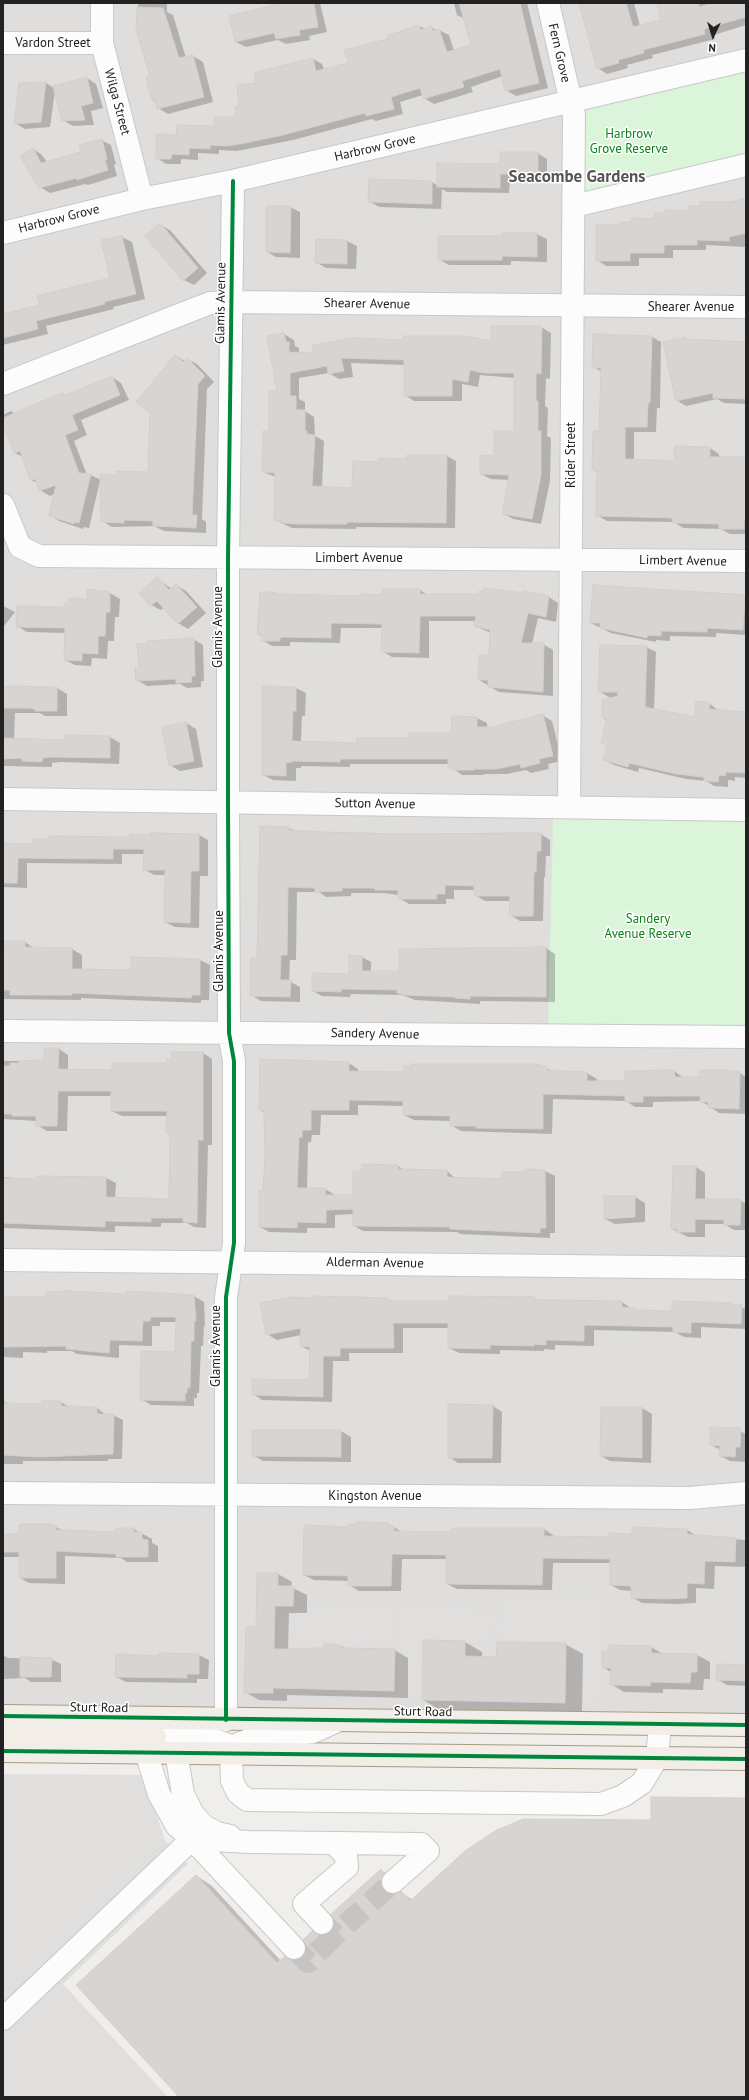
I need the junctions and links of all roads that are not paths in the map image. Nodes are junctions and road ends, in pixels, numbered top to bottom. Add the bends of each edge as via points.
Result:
1 (102, 3) edge
2 (548, 3) edge
3 (102, 43) junction
4 (3, 44) edge
5 (746, 60) edge
6 (571, 103) junction
7 (746, 165) edge
8 (233, 181) junction
9 (142, 199) junction
10 (574, 206) junction
11 (3, 233) edge
12 (230, 302) junction
13 (572, 306) junction
14 (746, 307) edge
15 (3, 384) edge
16 (3, 505) edge
17 (228, 558) junction
18 (571, 559) junction
19 (746, 562) edge
20 (3, 799) edge
21 (228, 802) junction
22 (569, 807) junction
23 (746, 810) edge
24 (3, 1031) edge
25 (229, 1033) junction
26 (746, 1038) edge
27 (3, 1260) edge
28 (230, 1261) junction
29 (746, 1268) edge
30 (746, 1493) edge
31 (3, 1494) edge
32 (225, 1495) junction
33 (3, 1716) edge
34 (226, 1720) junction
35 (337, 1721) junction
36 (660, 1724) junction
37 (746, 1725) edge
38 (3, 1733) edge
39 (150, 1744) junction
40 (3, 1751) edge
41 (176, 1752) junction
42 (231, 1753) junction
43 (657, 1758) junction
44 (746, 1758) edge
45 (192, 1839) junction
46 (250, 1842) junction
47 (334, 1843) junction
48 (231, 1881) junction
49 (393, 1882) tunnel mouth
50 (322, 1923) tunnel mouth
51 (294, 1948) tunnel mouth
52 (3, 2019) edge

1 - 3 street, Wilga Street
2 - 6 street, Fern Grove
3 - 4 street, Vardon Street
3 - 9 street, Wilga Street
5 - 6 street, Harbrow Grove
6 - 8 street, Harbrow Grove
6 - 10 street, Rider Street via 574,115
7 - 10 street
8 - 9 street, Harbrow Grove
8 - 12 street, Glamis Avenue
9 - 11 street, Harbrow Grove
10 - 13 street, Rider Street
12 - 13 street, Shearer Avenue
12 - 15 street, Shearer Avenue via 210,303
12 - 17 street, Glamis Avenue
13 - 14 street, Shearer Avenue
13 - 18 street, Rider Street
16 - 17 street, Limbert Avenue via 20,547 39,556
17 - 18 street, Limbert Avenue
17 - 21 street, Glamis Avenue
18 - 19 street, Limbert Avenue
18 - 22 street, Rider Street
20 - 21 street, Sutton Avenue
21 - 22 street, Sutton Avenue
21 - 25 street, Glamis Avenue
22 - 23 street, Sutton Avenue
24 - 25 street, Sandery Avenue
25 - 26 street, Sandery Avenue
25 - 28 street, Glamis Avenue via 234,1061 234,1244
27 - 28 street, Alderman Avenue
28 - 29 street, Alderman Avenue
28 - 32 street, Glamis Avenue via 226,1296
30 - 32 street, Kingston Avenue via 690,1498
31 - 32 street, Kingston Avenue
32 - 34 street, Glamis Avenue
33 - 34 main road, Sturt Road
34 - 35 main road, Sturt Road
35 - 36 main road, Sturt Road
35 - 42 street via 313,1732 251,1739 236,1745
36 - 37 main road, Sturt Road
36 - 43 street
38 - 39 main road
39 - 40 main road
39 - 41 street
39 - 42 street via 208,1737 228,1745
39 - 45 street via 159,1794 177,1826
41 - 42 main road
41 - 45 street via 175,1793 182,1819
41 - 46 street via 183,1794 193,1814 204,1826 217,1833
42 - 43 main road
42 - 43 street via 232,1781 238,1793 247,1800 601,1804 623,1796 642,1783
43 - 44 main road
45 - 46 street
45 - 48 street
45 - 52 street
46 - 47 street
46 - 48 street via 237,1848 230,1858
47 - 49 street via 421,1844 428,1851
47 - 50 street via 346,1856 347,1867 304,1904
48 - 51 street

